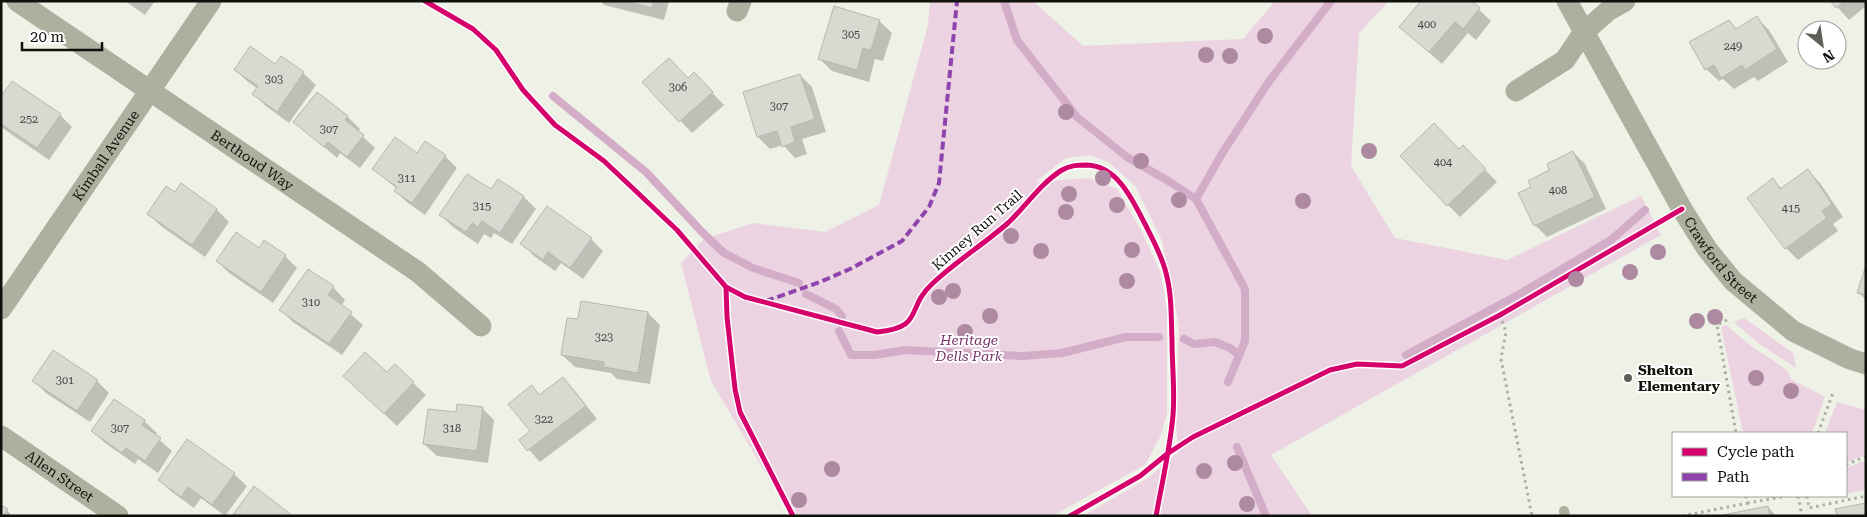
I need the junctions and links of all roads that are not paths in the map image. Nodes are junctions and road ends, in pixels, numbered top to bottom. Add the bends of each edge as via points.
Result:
1 (17, 1) edge
2 (210, 1) edge
3 (1566, 1) edge
4 (1625, 1) edge
5 (1583, 33) junction
6 (150, 91) junction
7 (1516, 91) dead end
8 (1, 309) edge
9 (481, 326) dead end
10 (1866, 364) edge
11 (1, 436) edge
12 (118, 516) edge

1 - 6 street, Berthoud Way
2 - 6 street, Kimball Avenue
3 - 5 street, Crawford Street
4 - 5 street via 1609,10
5 - 7 street via 1565,60
5 - 10 street, Crawford Street via 1682,209 1707,249 1733,281 1793,331
6 - 8 street, Kimball Avenue
6 - 9 street, Berthoud Way via 418,272
11 - 12 street, Allen Street

